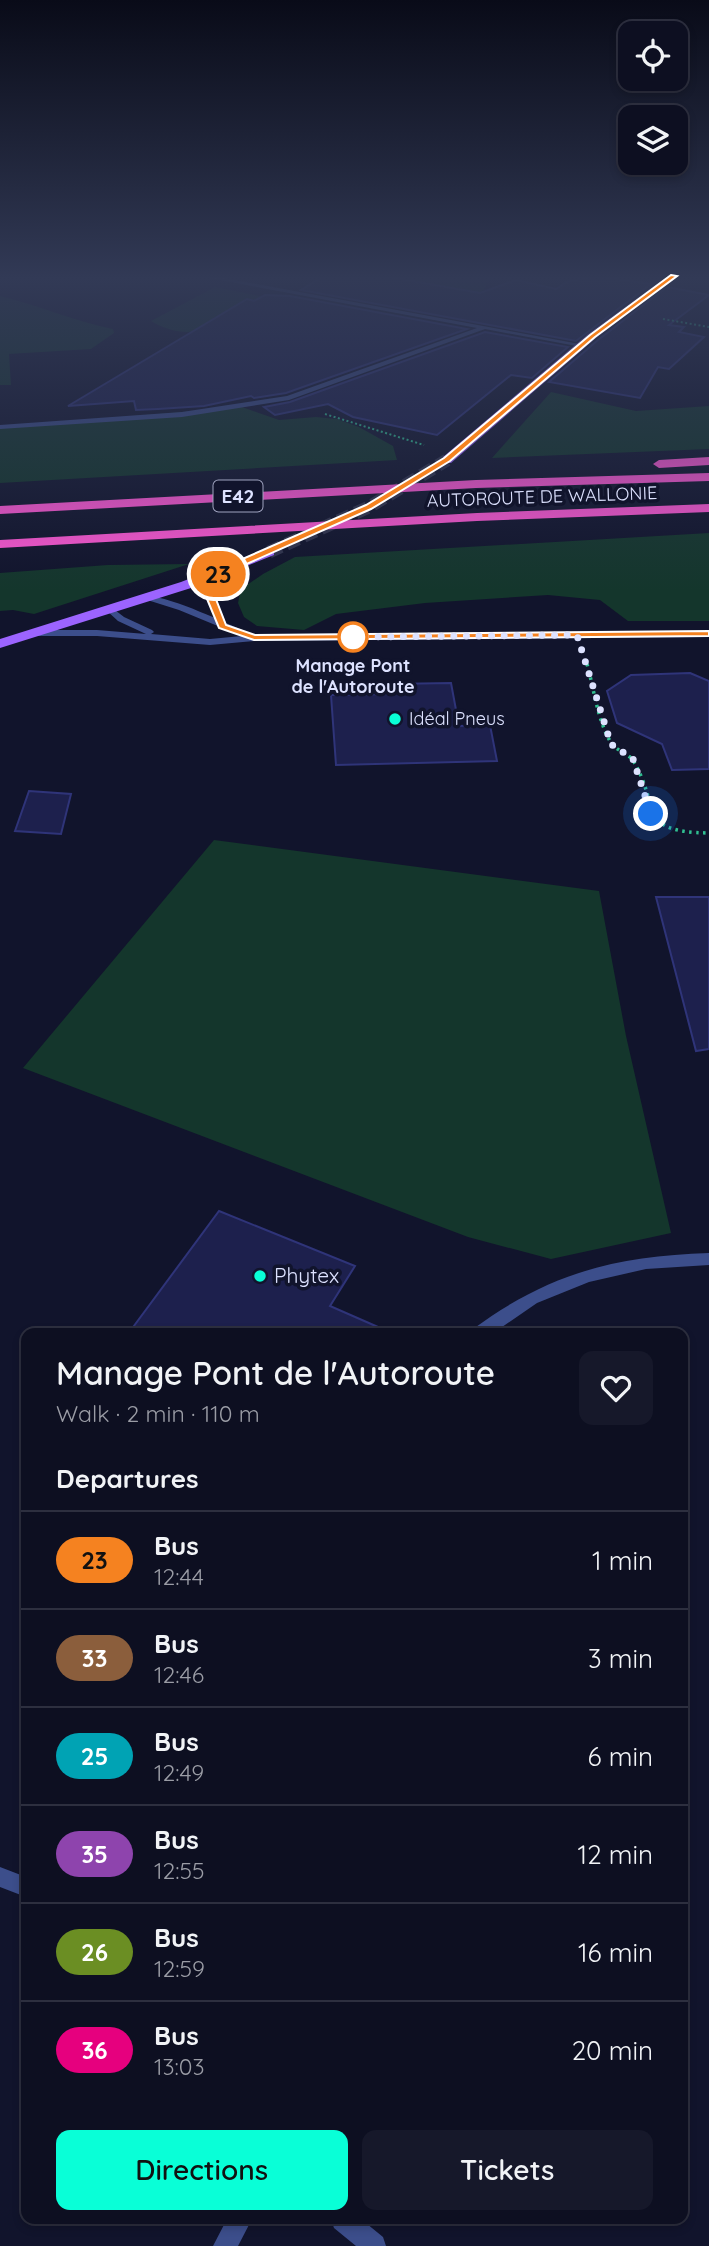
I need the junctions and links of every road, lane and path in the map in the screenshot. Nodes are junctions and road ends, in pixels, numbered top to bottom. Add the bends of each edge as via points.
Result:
1 (337, 381) edge
2 (540, 381) edge
3 (289, 398) junction
4 (0, 427) edge
5 (451, 456) joint
6 (709, 461) edge
7 (643, 465) dead end
8 (587, 467) dead end
9 (709, 477) edge
10 (476, 484) junction
11 (709, 508) edge
12 (0, 510) edge
13 (0, 544) edge
14 (269, 552) tunnel mouth
15 (211, 576) junction
16 (146, 598) junction
17 (111, 610) junction
18 (223, 626) junction
19 (37, 633) junction
20 (709, 634) edge
21 (577, 635) junction
22 (163, 638) junction
23 (254, 638) junction
24 (0, 644) edge
25 (709, 833) edge
26 (709, 1259) edge
27 (487, 1328) edge
28 (0, 1877) edge
29 (21, 1885) edge
30 (237, 2224) edge
31 (348, 2224) edge
32 (225, 2246) edge
33 (374, 2246) edge

1 - 3 street
2 - 5 main road
3 - 4 street via 213,411
3 - 5 path via 359,427
6 - 7 highway
8 - 10 highway
9 - 10 highway, AUTOROUTE DE WALLONIE / E42
10 - 12 highway, AUTOROUTE DE WALLONIE / E42
11 - 13 highway, AUTOROUTE DE WALLONIE / E42
14 - 15 main road
15 - 16 main road
15 - 18 street via 209,594
16 - 17 main road
16 - 18 street
17 - 19 main road
17 - 22 street
18 - 23 street
19 - 22 street
19 - 24 main road
20 - 21 street
21 - 23 street
21 - 25 path via 611,744 633,759 651,814 664,828 676,832
22 - 23 street via 211,642
26 - 27 street via 659,1260 611,1268 547,1291
28 - 29 street
30 - 32 street
31 - 33 street

